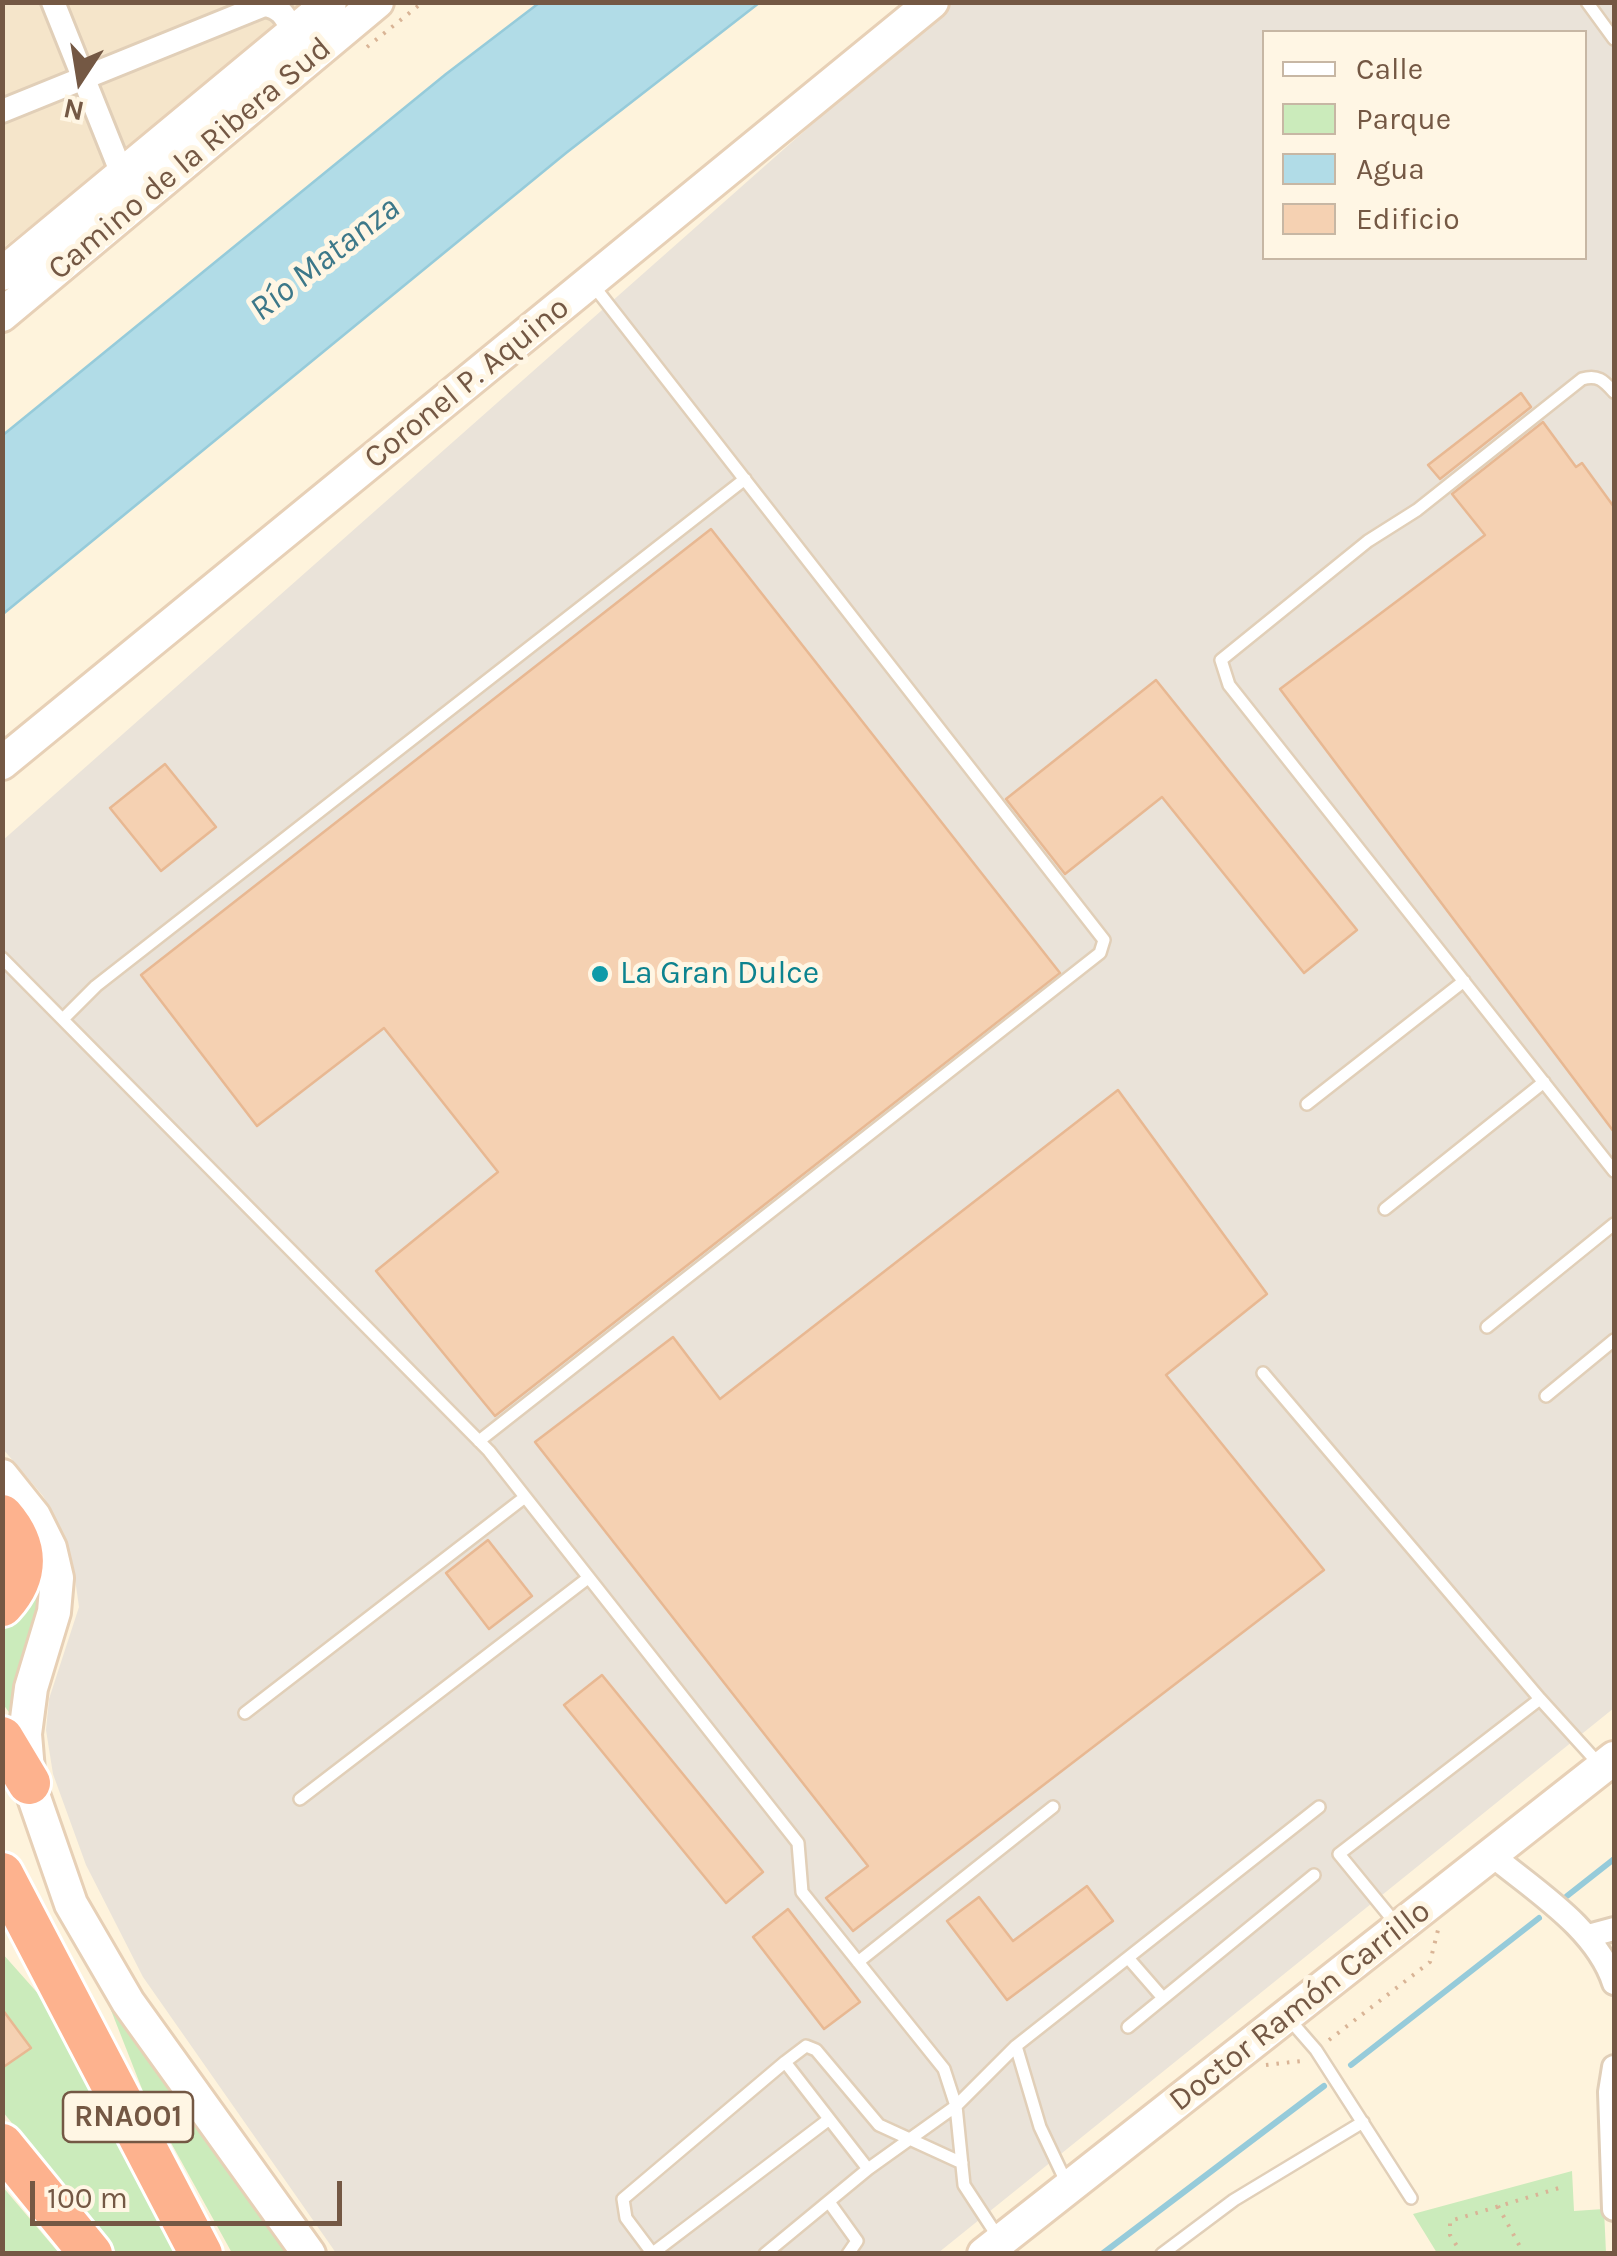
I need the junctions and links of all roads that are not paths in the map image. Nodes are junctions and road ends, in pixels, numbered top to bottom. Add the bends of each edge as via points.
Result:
1 (53, 2) edge
2 (330, 2) edge
3 (377, 2) edge
4 (932, 2) edge
5 (1588, 2) edge
6 (294, 33) junction
7 (1614, 38) edge
8 (84, 78) junction
9 (2, 111) edge
10 (122, 174) junction
11 (2, 274) edge
12 (590, 282) junction
13 (2, 314) edge
14 (1614, 392) edge
15 (745, 479) junction
16 (2, 763) edge
17 (2, 958) edge
18 (1464, 981) junction
19 (62, 1019) junction
20 (1544, 1082) junction
21 (1306, 1104) dead end
22 (1614, 1171) edge
23 (1385, 1208) dead end
24 (1614, 1224) edge
25 (1487, 1327) dead end
26 (1614, 1340) edge
27 (1263, 1373) dead end
28 (1546, 1396) dead end
29 (479, 1441) junction
30 (2, 1476) edge
31 (525, 1497) junction
32 (2, 1516) edge
33 (588, 1578) junction
34 (2, 1605) edge
35 (1540, 1699) junction
36 (245, 1712) dead end
37 (2, 1738) edge
38 (1608, 1763) edge
39 (29, 1783) junction
40 (300, 1799) dead end
41 (1319, 1806) dead end
42 (1054, 1807) dead end
43 (1492, 1855) junction
44 (2, 1874) edge
45 (1314, 1876) dead end
46 (1399, 1928) junction
47 (1614, 1929) edge
48 (1588, 1936) junction
49 (1129, 1959) junction
50 (858, 1962) junction
51 (1614, 1983) edge
52 (1163, 1998) junction
53 (1286, 2016) junction
54 (1128, 2026) dead end
55 (1016, 2046) junction
56 (786, 2062) junction
57 (1614, 2067) edge
58 (1612, 2092) edge
59 (956, 2106) junction
60 (828, 2120) junction
61 (1363, 2122) junction
62 (910, 2139) junction
63 (2, 2145) edge
64 (962, 2163) junction
65 (868, 2169) junction
66 (1069, 2187) junction
67 (1410, 2198) dead end
68 (828, 2202) junction
69 (1614, 2210) edge
70 (992, 2247) edge
71 (653, 2253) edge
72 (92, 2254) edge
73 (201, 2254) edge
74 (309, 2254) edge
75 (764, 2254) edge
76 (848, 2254) edge
77 (1162, 2254) edge

1 - 8 street
2 - 6 street, Camino de la Ribera Sud
3 - 13 street, Camino de la Ribera Sud
4 - 12 street, Coronel P. Aquino
5 - 7 lane
6 - 8 street via 283,13 264,5
6 - 10 street, Camino de la Ribera Sud
8 - 9 street
8 - 10 street
10 - 11 street, Camino de la Ribera Sud
12 - 15 lane
12 - 16 street, Coronel P. Aquino
14 - 18 lane via 1602,379 1582,379 1221,660 1229,685
15 - 19 lane
15 - 29 lane via 1104,940 1100,953
17 - 19 lane
18 - 20 lane
18 - 21 lane
19 - 29 lane
20 - 22 lane
20 - 23 lane
24 - 25 lane
26 - 28 lane
27 - 35 lane
29 - 31 lane
30 - 39 street via 34,1516 58,1578 26,1712
31 - 33 lane
31 - 36 lane
32 - 34 highway via 22,1544 24,1562
33 - 40 lane
33 - 50 lane via 798,1844 802,1892
35 - 38 lane
35 - 46 lane via 1339,1854
37 - 39 highway
38 - 43 street, Doctor Ramón Carrillo
39 - 74 street via 98,1956
41 - 49 lane
42 - 50 lane
43 - 46 street, Doctor Ramón Carrillo
43 - 48 street
44 - 73 highway, RNA001
45 - 52 lane
46 - 53 street, Doctor Ramón Carrillo
47 - 48 street
48 - 51 street
49 - 52 lane
49 - 55 lane
50 - 59 lane via 944,2069
52 - 54 lane
53 - 61 lane
53 - 66 street, Doctor Ramón Carrillo
55 - 59 lane
55 - 66 lane via 1040,2127
56 - 60 lane
56 - 62 lane via 806,2046 816,2050 879,2125
56 - 71 lane via 623,2199 626,2218
57 - 58 street
58 - 69 street
59 - 62 lane
59 - 64 lane
60 - 65 lane
60 - 71 lane
61 - 67 lane
61 - 77 lane via 1234,2200
62 - 64 lane
62 - 65 lane
63 - 72 highway, RNA001
64 - 70 lane via 964,2185
65 - 68 lane
66 - 70 street, Doctor Ramón Carrillo
68 - 75 lane
68 - 76 lane via 858,2241

